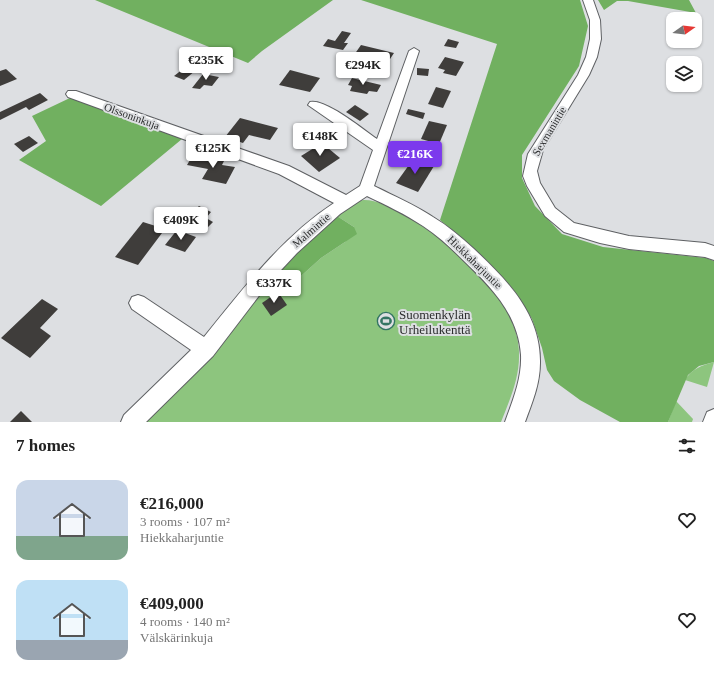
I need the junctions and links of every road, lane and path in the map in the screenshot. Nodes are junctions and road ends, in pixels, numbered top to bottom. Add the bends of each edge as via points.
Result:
1 (588, 0) edge
2 (414, 51) dead end
3 (72, 94) dead end
4 (314, 105) dead end
5 (380, 148) junction
6 (366, 189) junction
7 (346, 202) junction
8 (714, 254) edge
9 (138, 303) dead end
10 (206, 349) junction
11 (714, 419) edge
12 (132, 422) edge
13 (515, 422) edge
14 (713, 422) edge

1 - 8 street, Sexmanintie via 593,10 594,51 587,70 532,159 530,178 544,204 564,225 603,238 642,245 705,250
2 - 5 street
3 - 7 street, Olssoninkuja via 284,170
4 - 5 street
5 - 6 street
6 - 7 street, Malmintie
6 - 13 street, Hiekkaharjuntie via 439,228 476,260 508,294 521,318 530,355 526,392
7 - 10 street, Malmintie via 291,248 262,279
9 - 10 street
10 - 12 street, Malmintie
11 - 14 street

